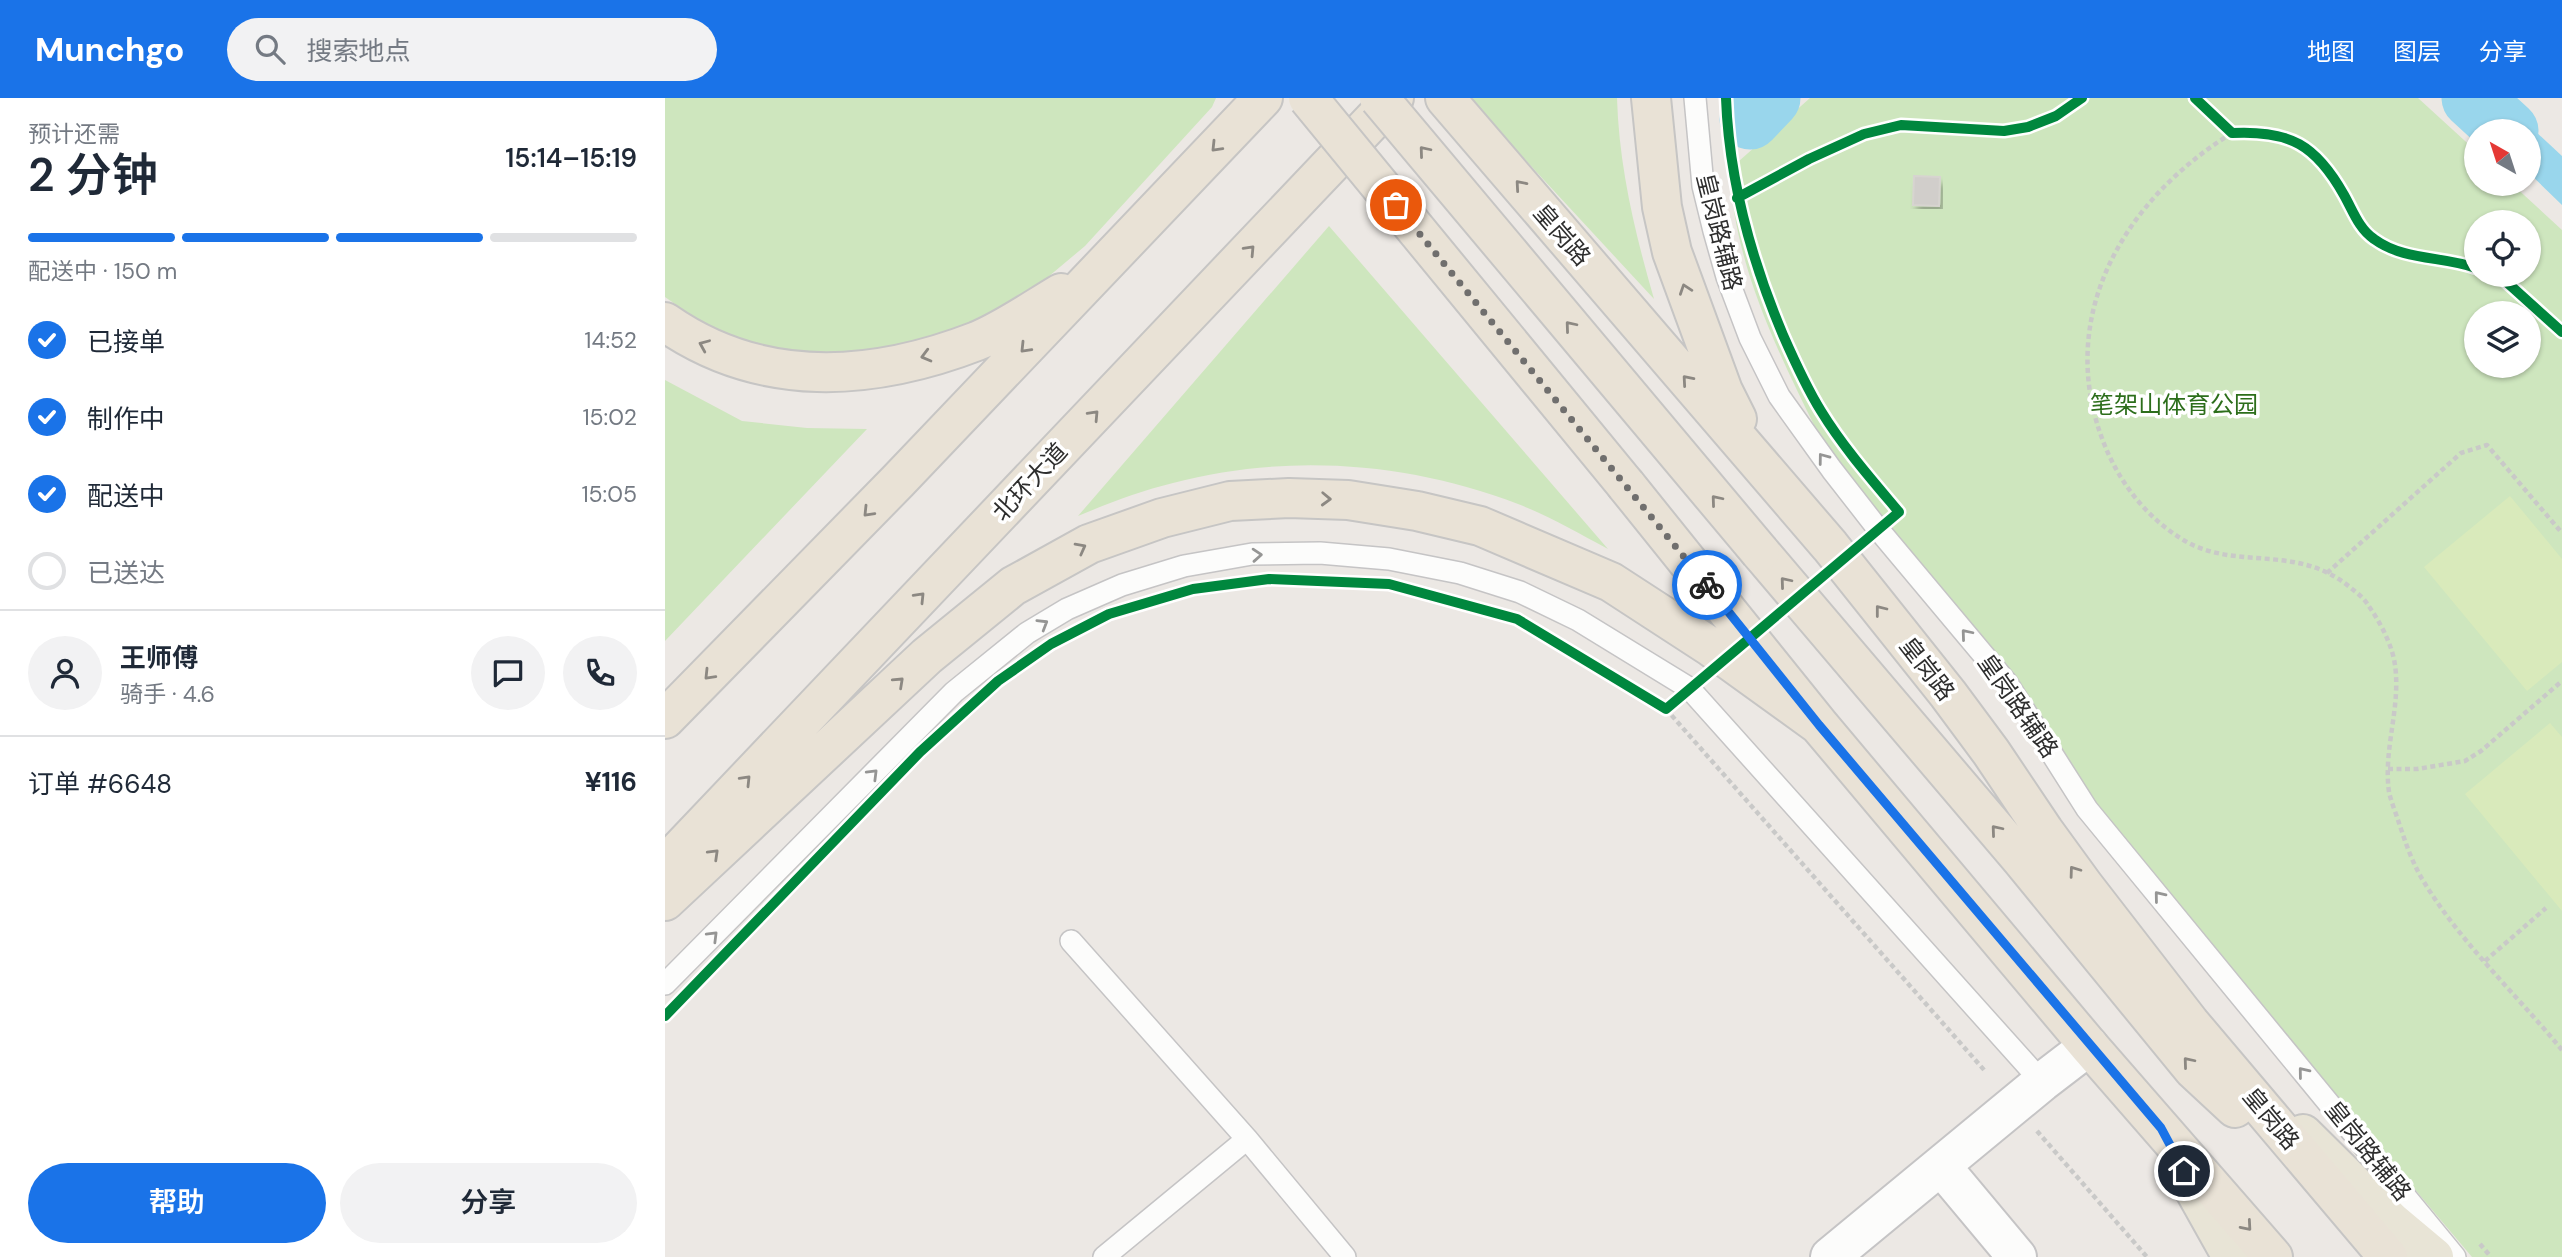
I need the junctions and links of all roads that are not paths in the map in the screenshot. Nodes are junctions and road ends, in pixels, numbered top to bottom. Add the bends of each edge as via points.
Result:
1 (1263, 98) edge
2 (1308, 98) edge
3 (1379, 98) edge
4 (1394, 98) edge
5 (1445, 98) edge
6 (1651, 98) edge
7 (1695, 98) edge
8 (1096, 273) junction
9 (665, 322) edge
10 (1760, 465) junction
11 (665, 719) edge
12 (1819, 725) junction
13 (665, 864) edge
14 (665, 901) edge
15 (1071, 941) dead end
16 (665, 984) edge
17 (2190, 1023) junction
18 (2089, 1046) junction
19 (2042, 1082) junction
20 (2161, 1128) junction
21 (1247, 1139) junction
22 (1941, 1166) junction
23 (2346, 1208) junction
24 (1104, 1257) edge
25 (1345, 1257) edge
26 (1830, 1257) edge
27 (2017, 1257) edge
28 (2232, 1257) edge
29 (2273, 1257) edge
30 (2388, 1257) edge
31 (2434, 1257) edge
32 (2455, 1257) edge

1 -> 8 highway
2 - 12 highway, bridge
23 -> 3 highway, bridge via 2291,1153 2193,1069
13 -> 4 highway, 北环大道
10 -> 5 highway, 皇岗路
10 -> 6 highway via 1723,391 1672,252 1662,207
32 -> 7 lane, 皇岗路辅路 via 2087,809 2007,683 1878,529 1779,396 1750,338 1714,231 1703,186
8 -> 9 highway via 979,340 861,371 799,373 743,362 689,339
8 -> 11 highway
17 -> 10 highway, 皇岗路 via 2084,886 1948,694
14 -> 12 highway via 927,656 1013,586 1089,544 1162,518 1230,501 1348,500 1480,526 1611,582
12 - 18 highway
15 - 21 lane
16 -> 19 lane via 954,692 1027,633 1122,585 1184,566 1252,554 1320,553 1401,561 1520,592 1578,620 1689,688
17 - 23 highway, 皇岗路
17 - 31 main road, 皇岗路辅路 via 2391,1221
18 - 19 street
18 - 20 highway
19 - 22 street
20 - 28 main road
20 -> 29 highway
21 - 24 lane
21 - 25 lane
22 - 26 street
22 - 27 street
23 - 30 highway, 皇岗路

